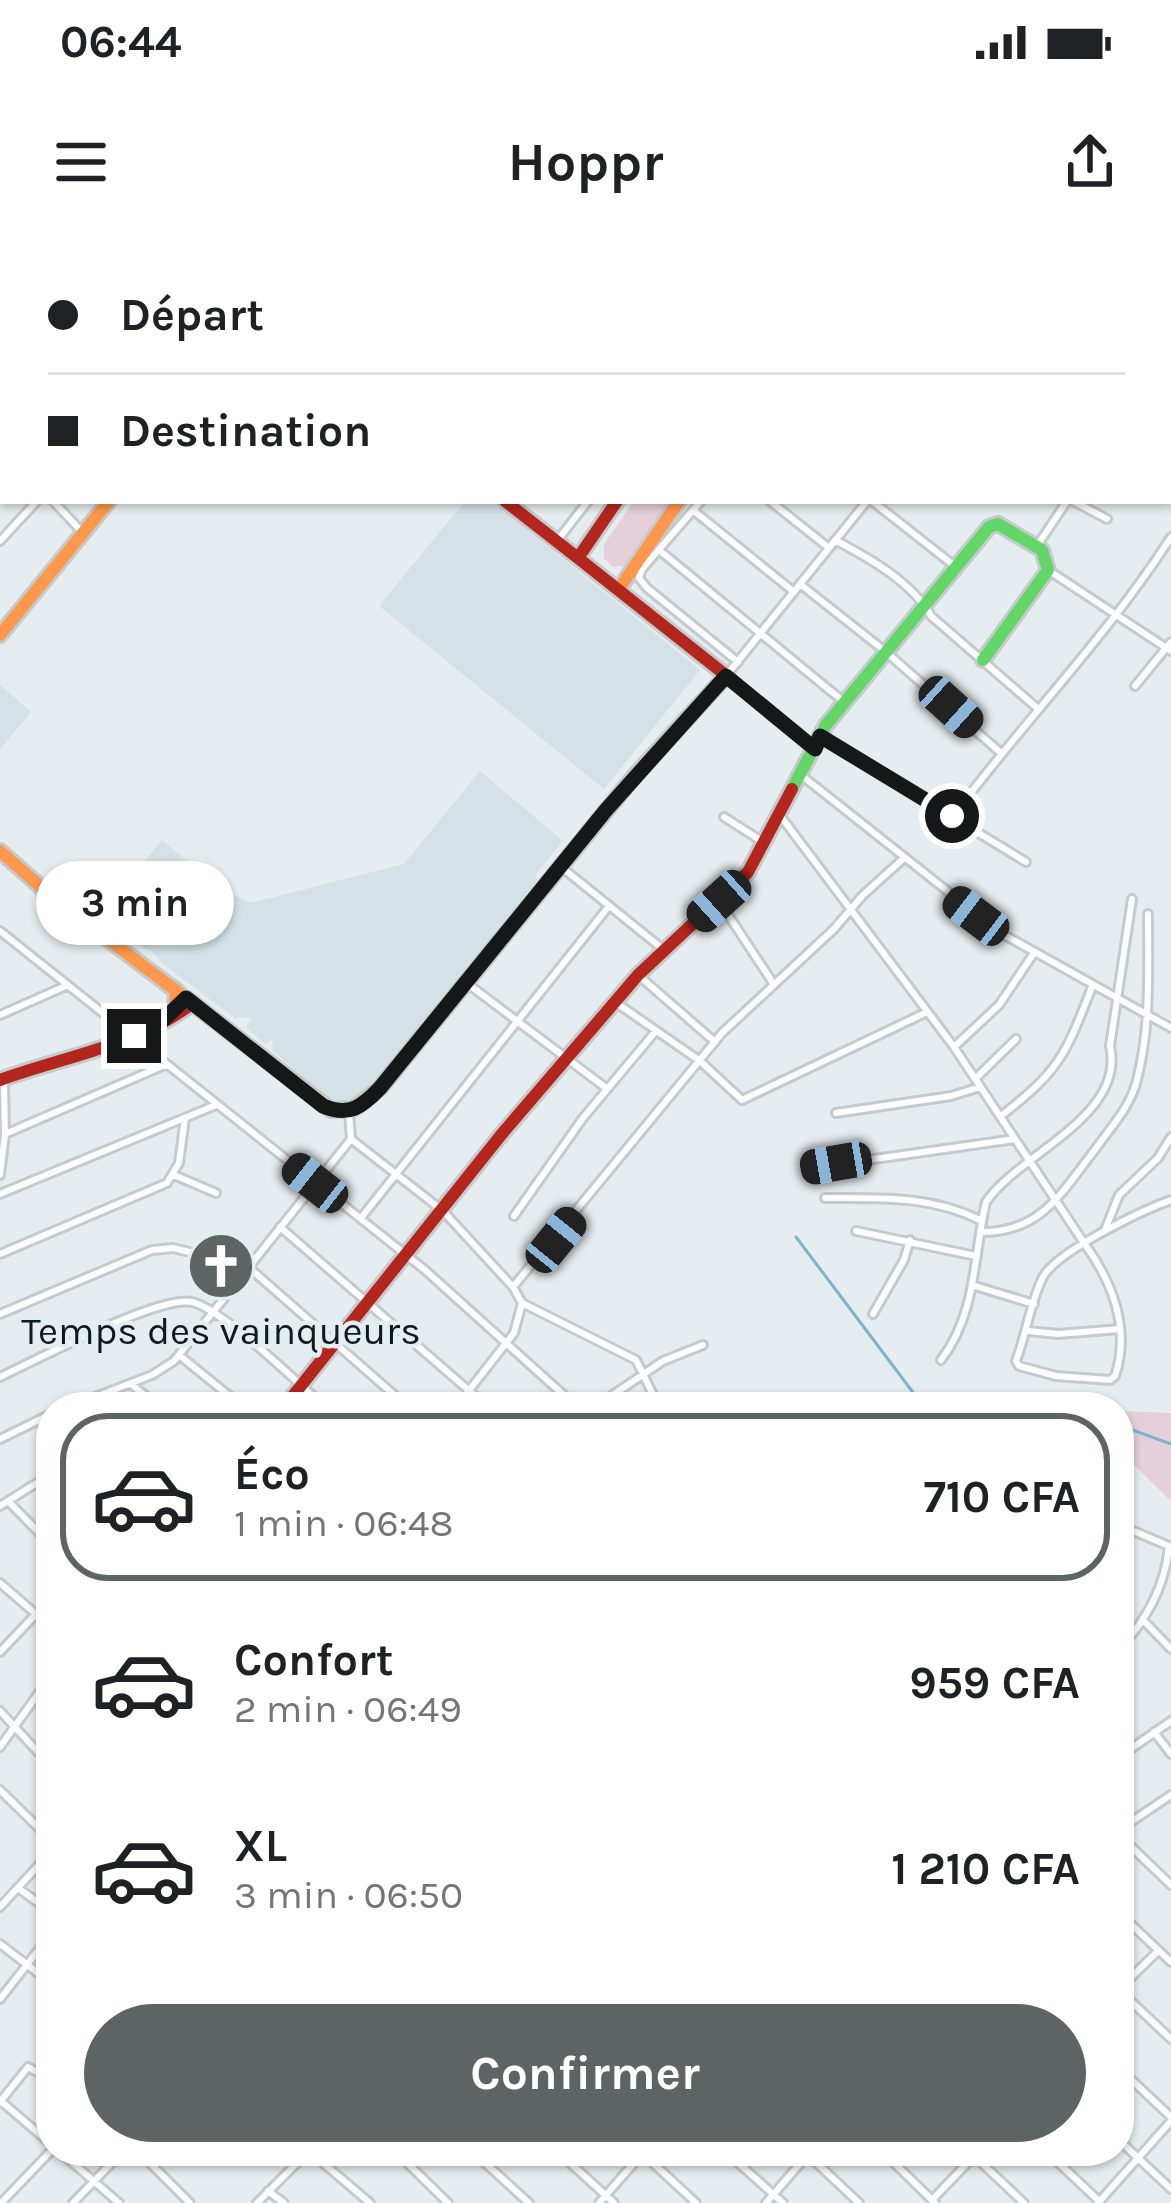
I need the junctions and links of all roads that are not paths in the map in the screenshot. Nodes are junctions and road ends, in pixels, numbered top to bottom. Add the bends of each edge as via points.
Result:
1 (34, 504) edge
2 (56, 504) edge
3 (107, 504) edge
4 (509, 504) edge
5 (586, 504) edge
6 (615, 504) edge
7 (677, 504) edge
8 (698, 504) edge
9 (774, 504) edge
10 (866, 504) edge
11 (873, 504) edge
12 (1068, 504) edge
13 (1076, 504) edge
14 (693, 510) junction
15 (1107, 519) dead end
16 (83, 533) junction
17 (1171, 537) edge
18 (836, 540) junction
19 (0, 541) edge
20 (556, 542) junction
21 (1037, 546) junction
22 (829, 548) junction
23 (659, 550) junction
24 (578, 558) junction
25 (956, 567) junction
26 (1048, 570) junction
27 (800, 584) junction
28 (619, 589) junction
29 (794, 592) junction
30 (924, 604) junction
31 (1118, 616) junction
32 (0, 634) edge
33 (761, 636) junction
34 (1169, 647) edge
35 (886, 652) junction
36 (983, 660) junction
37 (738, 662) junction
38 (726, 676) junction
39 (1135, 686) dead end
40 (844, 702) junction
41 (1037, 708) junction
42 (818, 743) junction
43 (1001, 753) junction
44 (801, 775) junction
45 (779, 814) junction
46 (952, 816) junction
47 (724, 817) dead end
48 (763, 842) junction
49 (0, 851) edge
50 (903, 859) junction
51 (1026, 862) dead end
52 (560, 866) junction
53 (1132, 899) dead end
54 (719, 901) junction
55 (609, 906) junction
56 (849, 910) junction
57 (1148, 914) dead end
58 (0, 932) edge
59 (664, 950) junction
60 (1034, 952) junction
61 (638, 976) junction
62 (465, 982) junction
63 (774, 983) junction
64 (68, 985) junction
65 (1091, 987) junction
66 (185, 997) junction
67 (1117, 999) junction
68 (615, 1002) junction
69 (0, 1004) edge
70 (178, 1013) junction
71 (926, 1013) junction
72 (4, 1014) edge
73 (1148, 1016) junction
74 (212, 1017) junction
75 (519, 1022) junction
76 (1171, 1028) edge
77 (656, 1032) junction
78 (134, 1036) junction
79 (1016, 1039) dead end
80 (715, 1042) junction
81 (954, 1047) junction
82 (568, 1058) junction
83 (700, 1061) junction
84 (167, 1064) junction
85 (2, 1079) edge
86 (978, 1083) junction
87 (607, 1088) junction
88 (216, 1106) junction
89 (349, 1112) junction
90 (836, 1113) dead end
91 (1001, 1117) junction
92 (185, 1118) junction
93 (5, 1134) junction
94 (1171, 1137) edge
95 (351, 1139) junction
96 (1015, 1139) junction
97 (1030, 1162) junction
98 (811, 1168) dead end
99 (394, 1174) junction
100 (0, 1175) edge
101 (174, 1175) junction
102 (315, 1183) junction
103 (216, 1193) dead end
104 (0, 1194) edge
105 (825, 1198) dead end
106 (1171, 1200) edge
107 (1057, 1203) junction
108 (443, 1211) junction
109 (514, 1216) dead end
110 (361, 1218) junction
111 (981, 1220) junction
112 (280, 1227) junction
113 (856, 1231) dead end
114 (1104, 1231) junction
115 (980, 1232) junction
116 (910, 1240) junction
117 (1084, 1243) junction
118 (0, 1254) edge
119 (408, 1256) junction
120 (976, 1256) junction
121 (247, 1266) junction
122 (975, 1286) junction
123 (513, 1287) junction
124 (370, 1302) junction
125 (522, 1303) junction
126 (1035, 1305) junction
127 (211, 1311) junction
128 (0, 1314) edge
129 (873, 1314) dead end
130 (1121, 1329) junction
131 (1028, 1331) junction
132 (507, 1342) junction
133 (703, 1345) dead end
134 (336, 1346) junction
135 (179, 1355) junction
136 (941, 1360) dead end
137 (645, 1373) junction
138 (0, 1377) edge
139 (131, 1384) junction
140 (302, 1387) junction
141 (469, 1390) joint
142 (109, 1392) edge
143 (141, 1392) edge
144 (225, 1392) edge
145 (298, 1392) edge
146 (308, 1392) edge
147 (390, 1392) edge
148 (561, 1392) edge
149 (618, 1392) edge
150 (653, 1392) edge
151 (36, 1421) edge
152 (0, 1439) edge
153 (36, 1484) edge
154 (4, 1504) edge
155 (1134, 1531) edge
156 (36, 1532) edge
157 (0, 1583) edge
158 (36, 1615) joint
159 (1143, 1620) junction
160 (1134, 1631) edge
161 (1171, 1648) edge
162 (0, 1652) edge
163 (36, 1702) edge
164 (0, 1712) edge
165 (1171, 1721) edge
166 (17, 1729) junction
167 (1154, 1732) junction
168 (1134, 1746) edge
169 (0, 1747) edge
170 (36, 1750) edge
171 (1171, 1754) edge
172 (0, 1790) edge
173 (1169, 1799) edge
174 (1134, 1822) edge
175 (36, 1825) edge
176 (1134, 1847) edge
177 (36, 1868) edge
178 (1171, 1885) edge
179 (18, 1888) junction
180 (36, 1901) edge
181 (0, 1907) edge
182 (1134, 1928) edge
183 (0, 1944) edge
184 (1158, 1951) junction
185 (36, 1954) edge
186 (1171, 1962) edge
187 (28, 1965) junction
188 (36, 1971) edge
189 (1134, 1974) edge
190 (0, 1999) edge
191 (1134, 2003) edge
192 (1171, 2039) edge
193 (36, 2072) edge
194 (1134, 2083) edge
195 (0, 2101) edge
196 (1171, 2119) edge
197 (36, 2133) edge
198 (1134, 2154) edge
199 (1139, 2158) junction
200 (1134, 2164) edge
201 (37, 2166) edge
202 (76, 2166) edge
203 (109, 2166) edge
204 (154, 2166) edge
205 (294, 2166) edge
206 (327, 2166) edge
207 (410, 2166) edge
208 (489, 2166) edge
209 (573, 2166) edge
210 (630, 2166) edge
211 (657, 2166) edge
212 (742, 2166) edge
213 (797, 2166) edge
214 (822, 2166) edge
215 (897, 2166) edge
216 (963, 2166) edge
217 (987, 2166) edge
218 (1062, 2166) edge
219 (1132, 2166) edge
220 (95, 2181) junction
221 (1171, 2189) edge
222 (268, 2191) junction
223 (774, 2194) junction
224 (605, 2195) junction
225 (933, 2202) edge
226 (1100, 2202) edge
227 (1, 2203) edge
228 (73, 2203) edge
229 (119, 2203) edge
230 (190, 2203) edge
231 (257, 2203) edge
232 (284, 2203) edge
233 (370, 2203) edge
234 (448, 2203) edge
235 (530, 2203) edge
236 (599, 2203) edge
237 (614, 2203) edge
238 (696, 2203) edge
239 (766, 2203) edge
240 (782, 2203) edge
241 (859, 2203) edge
242 (1024, 2203) edge

1 - 19 street
2 - 16 street
3 - 16 street
4 - 20 street
5 - 20 street
6 - 24 street
7 - 28 street
8 - 14 street
9 - 22 street
10 - 18 street
11 - 25 street
12 - 21 street
13 - 15 street
14 - 23 street
14 - 29 street
16 - 32 street
17 - 31 street
18 - 22 street
18 - 30 street
20 - 24 street
21 - 25 street via 994,524
21 - 26 street
22 - 27 street
23 - 33 street
23 - 37 street via 640,572 643,585
24 - 28 street
25 - 30 street
26 - 31 street
26 - 36 street
27 - 29 street
27 - 35 street
28 - 38 street
29 - 33 street
30 - 35 street
30 - 36 street
31 - 34 street
31 - 41 street
33 - 37 street
33 - 40 street
34 - 39 street
35 - 40 street
35 - 43 street
36 - 41 street
37 - 38 street
38 - 42 street
38 - 52 street
40 - 42 street
41 - 43 street
42 - 44 street
42 - 46 street
43 - 46 street
44 - 45 street
44 - 50 street
45 - 48 street
45 - 56 street
46 - 51 street
47 - 48 street
48 - 54 street
49 - 66 street
50 - 56 street
50 - 60 street
52 - 55 street
52 - 62 street
53 - 67 street
54 - 59 street
54 - 63 street
55 - 59 street
55 - 75 street
56 - 63 street
56 - 71 street
57 - 73 street
58 - 64 street
59 - 61 street
60 - 65 street
60 - 81 street via 999,1005
61 - 68 street
61 - 80 street
62 - 75 street
62 - 89 street via 380,1088
63 - 80 street
64 - 72 street
64 - 78 street
65 - 67 street
65 - 91 street via 1063,1058
66 - 70 street
66 - 70 street
66 - 74 street
67 - 73 street
67 - 97 street via 1113,1064 1103,1088 1080,1120
68 - 77 street
68 - 82 street
69 - 72 street
70 - 74 street
70 - 78 street
71 - 81 street
71 - 83 street via 742,1100
73 - 76 street
73 - 107 street via 1126,1107
74 - 89 street via 323,1106
75 - 82 street
75 - 99 street
77 - 83 street
77 - 87 street
78 - 84 street
78 - 85 street
79 - 86 street
80 - 83 street
81 - 86 street
82 - 87 street
82 - 108 street
83 - 123 street
84 - 88 street
84 - 93 street
85 - 93 street
86 - 90 street via 951,1096
86 - 91 street
87 - 109 street
88 - 92 street
88 - 102 street
89 - 95 street
91 - 96 street
92 - 101 street
92 - 104 street
93 - 100 street
94 - 114 street via 1119,1196
95 - 99 street
95 - 102 street
96 - 97 street
96 - 98 street
97 - 107 street
97 - 111 street via 991,1194
99 - 108 street
99 - 110 street
101 - 103 street
101 - 118 street
102 - 110 street
102 - 112 street
105 - 111 street via 930,1202
106 - 114 street
107 - 115 street via 1011,1228
107 - 117 street
108 - 119 street
108 - 123 street
110 - 119 street
111 - 115 street
112 - 121 street
112 - 124 street
113 - 116 street
114 - 117 street
115 - 120 street
116 - 120 street
116 - 129 street
117 - 126 street via 1044,1274
117 - 130 street via 1105,1271
119 - 124 street
119 - 132 street
120 - 122 street
121 - 127 street
121 - 128 street via 164,1246
121 - 134 street
122 - 126 street
122 - 136 street
123 - 125 street
124 - 134 street
124 - 141 street
125 - 132 street
125 - 137 street via 630,1356
126 - 131 street
127 - 135 street
127 - 138 street via 187,1301 147,1311
127 - 140 street
130 - 131 street
130 - 131 street via 1118,1372 1110,1380 1018,1366
132 - 141 street
132 - 148 street
133 - 137 street
134 - 140 street
134 - 147 street
135 - 139 street
135 - 144 street
137 - 149 street
137 - 150 street
139 - 142 street
139 - 143 street
140 - 145 street
140 - 146 street
151 - 152 street
153 - 154 street
154 - 156 street
155 - 159 street via 1169,1545 1166,1576
157 - 158 street
158 - 162 street
159 - 160 street
159 - 161 street
163 - 166 street
164 - 166 street
165 - 167 street
166 - 169 street
166 - 170 street
167 - 168 street
167 - 171 street
172 - 175 street
173 - 174 street
176 - 178 street
177 - 179 street
179 - 180 street
179 - 181 street
182 - 184 street
183 - 187 street
184 - 186 street
184 - 189 street
185 - 187 street
187 - 188 street
187 - 190 street
191 - 192 street
193 - 195 street via 28,2067
194 - 196 street
195 - 197 street
196 - 199 street
198 - 199 street
199 - 200 street
199 - 221 street
201 - 227 street
202 - 220 street
203 - 220 street
204 - 230 street
205 - 222 street
206 - 233 street
207 - 234 street
208 - 235 street
209 - 224 street
210 - 224 street
211 - 238 street
212 - 223 street
213 - 223 street
214 - 241 street
215 - 225 street
216 - 225 street
217 - 242 street
218 - 226 street
219 - 226 street
220 - 228 street
220 - 229 street
222 - 231 street
222 - 232 street
223 - 239 street
223 - 240 street
224 - 236 street
224 - 237 street

